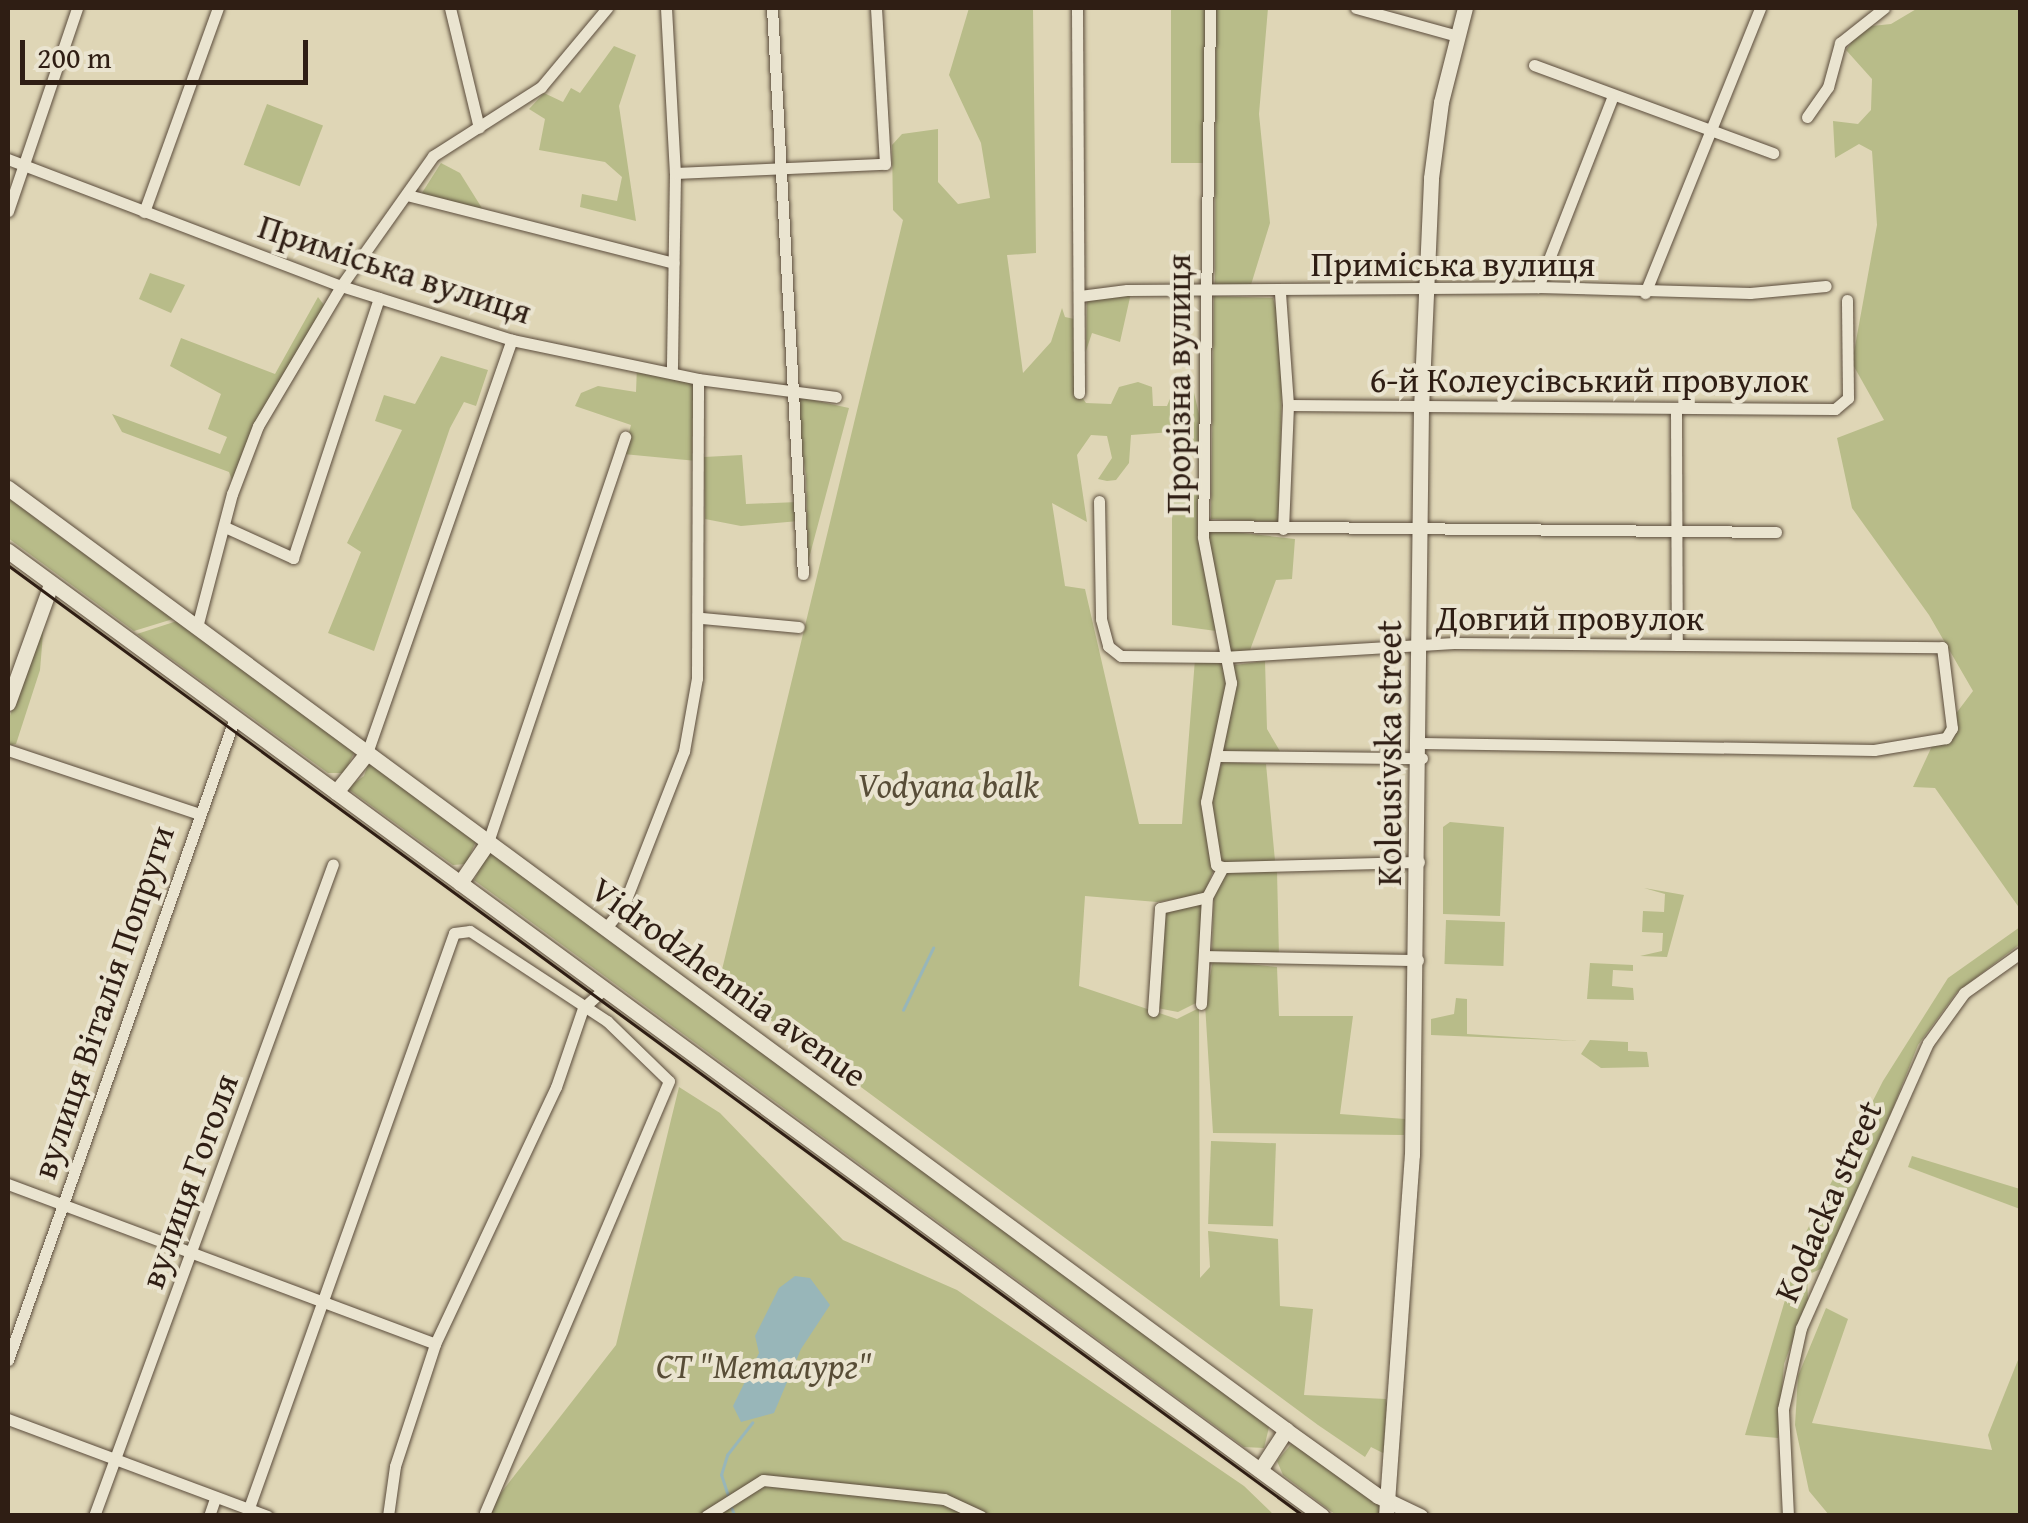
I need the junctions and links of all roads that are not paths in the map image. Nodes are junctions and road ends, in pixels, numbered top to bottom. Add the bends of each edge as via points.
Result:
1 (77, 8) edge
2 (218, 8) edge
3 (450, 8) edge
4 (607, 8) edge
5 (666, 8) edge
6 (772, 8) edge
7 (876, 8) edge
8 (1078, 8) edge
9 (1210, 8) edge
10 (1356, 8) edge
11 (1465, 8) edge
12 (1760, 8) edge
13 (1884, 8) edge
14 (1458, 36) junction
15 (1534, 65) dead end
16 (1613, 96) junction
17 (1807, 117) dead end
18 (480, 128) junction
19 (1711, 130) junction
20 (1773, 152) dead end
21 (8, 159) edge
22 (25, 165) junction
23 (778, 171) junction
24 (675, 174) junction
25 (406, 196) junction
26 (8, 211) edge
27 (144, 212) junction
28 (673, 263) junction
29 (341, 286) junction
30 (1826, 286) dead end
31 (1538, 287) junction
32 (1426, 288) junction
33 (1210, 290) junction
34 (1645, 292) junction
35 (1280, 293) junction
36 (1080, 296) junction
37 (380, 298) junction
38 (1847, 300) dead end
39 (512, 340) junction
40 (672, 369) junction
41 (698, 379) junction
42 (790, 390) junction
43 (1079, 393) dead end
44 (836, 398) dead end
45 (1288, 405) junction
46 (1421, 408) junction
47 (1676, 410) junction
48 (624, 437) dead end
49 (8, 488) edge
50 (1098, 501) dead end
51 (1206, 526) junction
52 (225, 527) junction
53 (1282, 529) junction
54 (1419, 531) junction
55 (1674, 532) junction
56 (1776, 532) dead end
57 (8, 551) edge
58 (803, 574) dead end
59 (51, 584) junction
60 (702, 618) junction
61 (197, 628) junction
62 (799, 628) dead end
63 (1419, 645) junction
64 (1677, 645) junction
65 (1223, 657) junction
66 (8, 703) edge
67 (234, 720) junction
68 (8, 750) edge
69 (1421, 751) junction
70 (368, 753) junction
71 (1219, 756) junction
72 (336, 792) junction
73 (196, 812) junction
74 (488, 842) junction
75 (1420, 862) junction
76 (333, 864) dead end
77 (1224, 868) junction
78 (460, 883) junction
79 (1207, 897) junction
80 (605, 929) junction
81 (2020, 953) edge
82 (1208, 956) junction
83 (1418, 960) junction
84 (603, 990) junction
85 (1202, 1004) dead end
86 (584, 1008) junction
87 (1153, 1010) dead end
88 (8, 1184) edge
89 (66, 1201) junction
90 (191, 1257) junction
91 (320, 1302) junction
92 (434, 1344) junction
93 (8, 1360) edge
94 (8, 1419) edge
95 (1286, 1430) junction
96 (116, 1458) junction
97 (1260, 1470) junction
98 (215, 1500) junction
99 (250, 1505) junction
100 (1386, 1508) edge
101 (486, 1512) dead end
102 (94, 1516) edge
103 (209, 1516) edge
104 (267, 1516) edge
105 (388, 1516) edge
106 (706, 1516) edge
107 (980, 1516) edge
108 (1322, 1516) edge
109 (1420, 1516) edge
110 (1788, 1516) edge

1 - 22 street
2 - 27 street
3 - 18 street
4 - 18 street via 541,87
5 - 24 street
6 - 23 street
7 - 23 street via 886,164
8 - 36 street
9 - 33 street, Прорізна вулиця
10 - 14 street
11 - 14 main road, Koleusivska street
12 - 19 street
13 - 17 street via 1840,42 1828,87
14 - 32 main road, Koleusivska street via 1431,178
15 - 16 street
16 - 19 street
16 - 31 street
18 - 25 street via 433,156
19 - 20 street
19 - 34 street
21 - 22 street, Приміська вулиця
22 - 26 street
22 - 27 street, Приміська вулиця
23 - 24 street
23 - 42 street
24 - 28 street
25 - 28 street
25 - 29 street
27 - 29 street, Приміська вулиця
28 - 40 street
29 - 37 street, Приміська вулиця
29 - 52 street via 258,426
30 - 34 street, Приміська вулиця
31 - 32 street, Приміська вулиця
31 - 34 street, Приміська вулиця
32 - 35 street, Приміська вулиця
32 - 46 main road, Koleusivska street
33 - 35 street, Приміська вулиця
33 - 36 street, Приміська вулиця
33 - 51 street, Прорізна вулиця
35 - 45 street
36 - 43 street
37 - 39 street, Приміська вулиця
37 - 52 street via 293,558
38 - 47 street, 6-й Колеусівський провулок via 1848,398 1835,409
39 - 40 street, Приміська вулиця
39 - 70 street
40 - 41 street, Приміська вулиця
41 - 42 street, Приміська вулиця
41 - 60 street
42 - 44 street, Приміська вулиця
42 - 58 street
45 - 46 street, 6-й Колеусівський провулок
45 - 53 street
46 - 47 street, 6-й Колеусівський провулок
46 - 54 main road, Koleusivska street
47 - 55 street
48 - 74 street
49 - 61 main road, Vidrodzhennia avenue
50 - 65 street, Довгий провулок via 1101,619 1108,646 1121,656
51 - 53 street
51 - 65 street, Прорізна вулиця
52 - 61 street
53 - 54 street
54 - 55 street
54 - 63 main road, Koleusivska street
55 - 56 street
55 - 64 street
57 - 59 main road
59 - 66 main road
59 - 67 main road
60 - 62 street
60 - 80 street via 684,751 623,907
61 - 70 main road, Vidrodzhennia avenue
63 - 64 street, Довгий провулок
63 - 65 street, Довгий провулок
63 - 69 main road, Koleusivska street
64 - 69 street, Довгий провулок via 1942,647 1952,728 1946,738 1908,748
65 - 71 street, Прорізна вулиця via 1232,683
67 - 72 main road
67 - 73 street, вулиця Віталія Попруги
68 - 73 street
69 - 71 street
69 - 75 main road, Koleusivska street
70 - 72 main road
70 - 74 main road, Vidrodzhennia avenue
71 - 77 street, Прорізна вулиця via 1206,802 1216,866
72 - 78 main road
73 - 89 street, вулиця Віталія Попруги
74 - 78 main road
74 - 80 main road, Vidrodzhennia avenue
75 - 77 street
75 - 83 main road, Koleusivska street
76 - 90 street, вулиця Гоголя
77 - 79 street
78 - 84 main road
79 - 82 street
79 - 87 street via 1160,908
80 - 95 main road, Vidrodzhennia avenue
81 - 110 street, Kodacka street via 1964,993 1928,1043 1801,1328 1783,1409
82 - 83 street
82 - 85 street
83 - 100 main road, Koleusivska street via 1404,1307
84 - 86 street
84 - 97 main road
86 - 91 street via 470,931 454,933
86 - 92 street via 556,1087
86 - 101 street via 664,1070 667,1095
88 - 89 street
89 - 90 street via 76,1214
89 - 93 street, вулиця Віталія Попруги
90 - 91 street
90 - 96 street, вулиця Гоголя
91 - 92 street
91 - 99 street
92 - 105 street via 395,1466
94 - 96 street
95 - 97 main road
95 - 100 main road, Vidrodzhennia avenue
96 - 98 street
96 - 102 street, вулиця Гоголя
97 - 108 main road
98 - 99 street
98 - 103 street
99 - 104 street
100 - 109 main road, Vidrodzhennia avenue
106 - 107 street via 762,1480 944,1499

